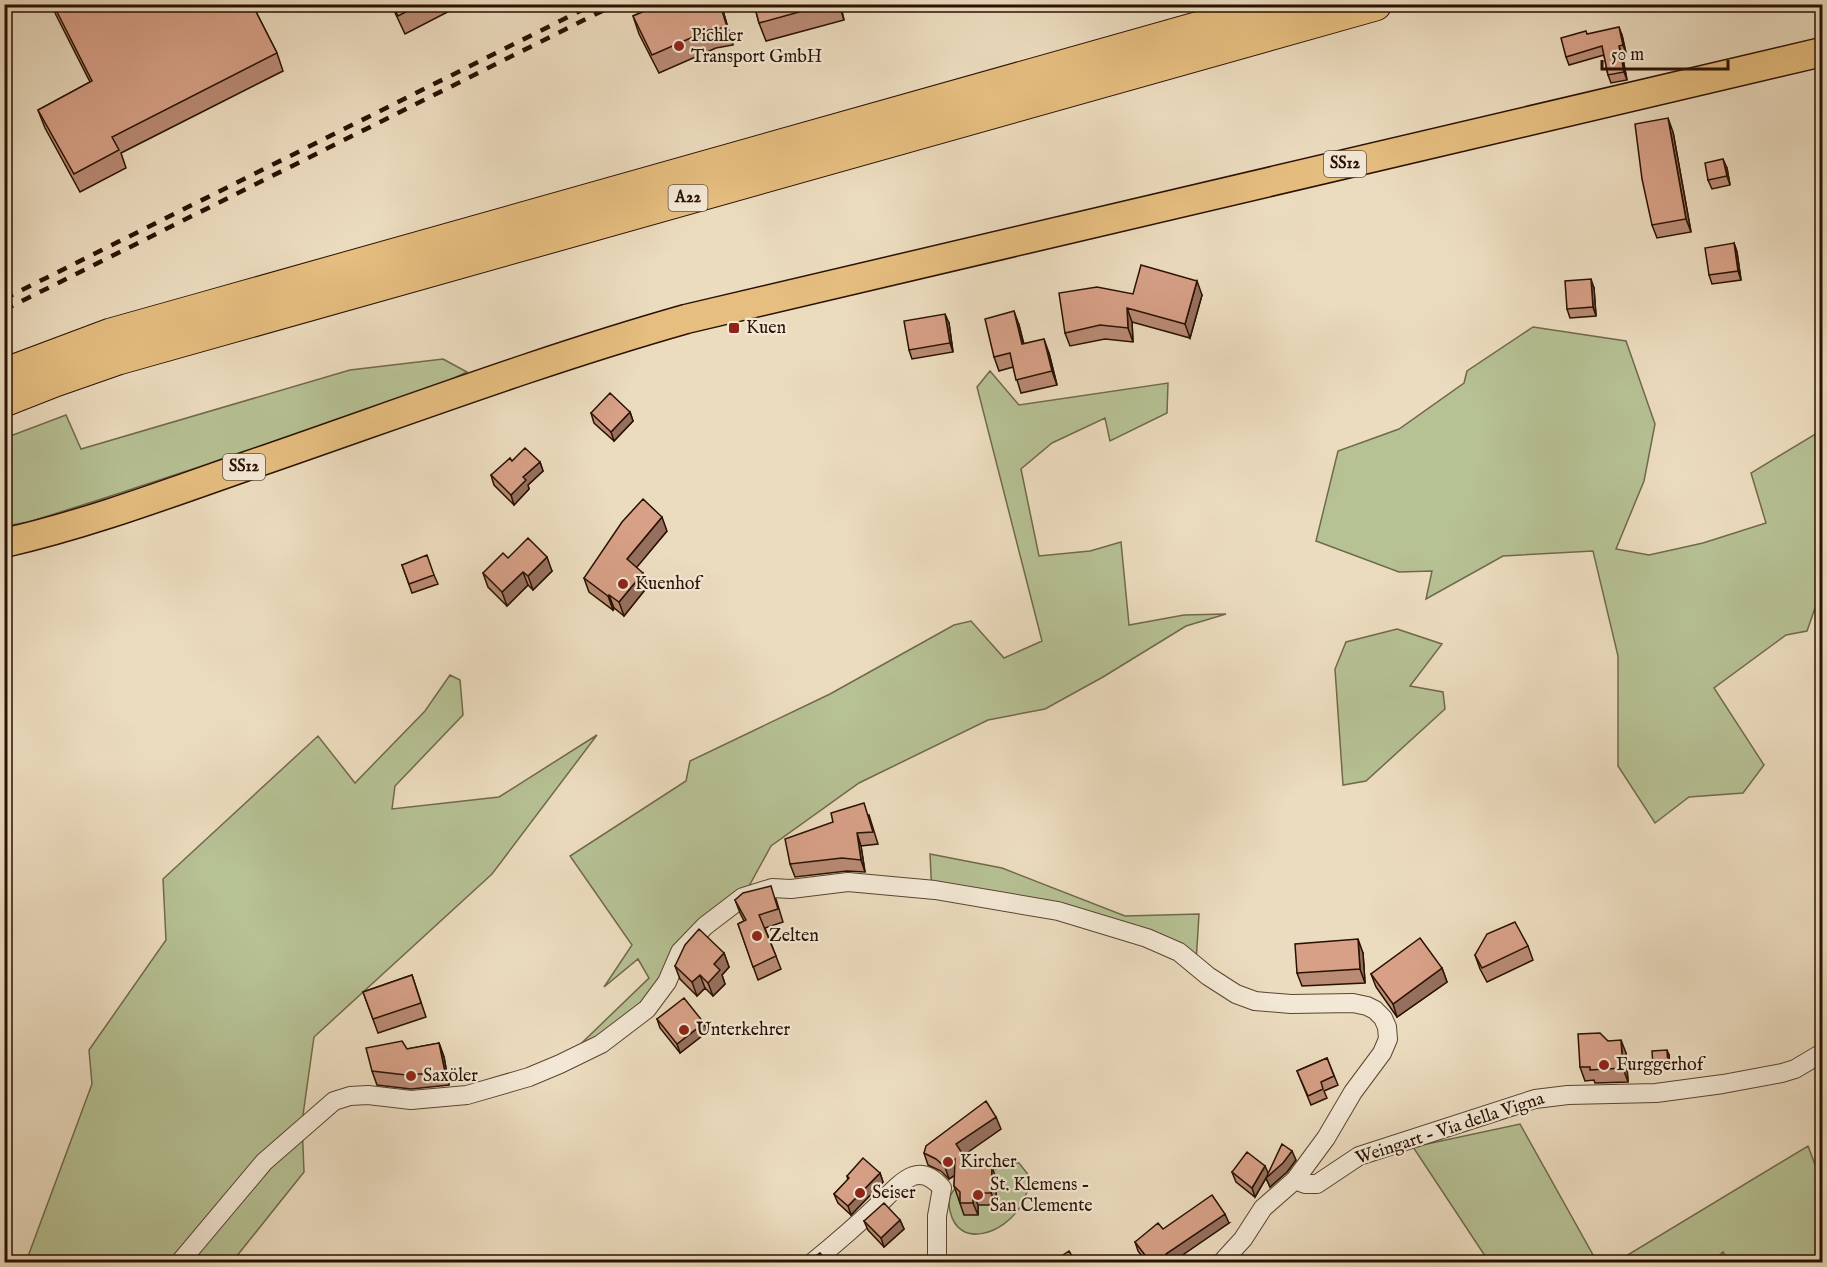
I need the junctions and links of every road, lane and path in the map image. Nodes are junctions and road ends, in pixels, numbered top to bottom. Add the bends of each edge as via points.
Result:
1 (1285, 4) edge
2 (1375, 4) edge
3 (1822, 51) edge
4 (4, 375) edge
5 (4, 400) edge
6 (4, 543) edge
7 (1822, 1053) edge
8 (1295, 1180) junction
9 (180, 1263) edge
10 (813, 1263) edge
11 (937, 1263) edge
12 (1222, 1263) edge

1 - 4 highway, A22 via 111,335
2 - 5 highway, A22 via 118,358
3 - 6 main road, SS12 via 686,319 599,345 115,512
7 - 8 street, Weingart - Via della Vigna via 1795,1069 1723,1084 1656,1093 1536,1099 1359,1156 1317,1184
8 - 9 street via 1382,1053 1388,1039 1387,1027 1376,1010 1353,1003 1254,1001 1208,976 1179,952 1058,911 935,890 848,882 772,888 743,897 705,926 680,952 667,982 647,1009 601,1044 529,1077 467,1095 411,1100 368,1095 334,1101 264,1162
8 - 12 street via 1263,1208
10 - 11 street via 898,1187 923,1175 942,1188 937,1216

